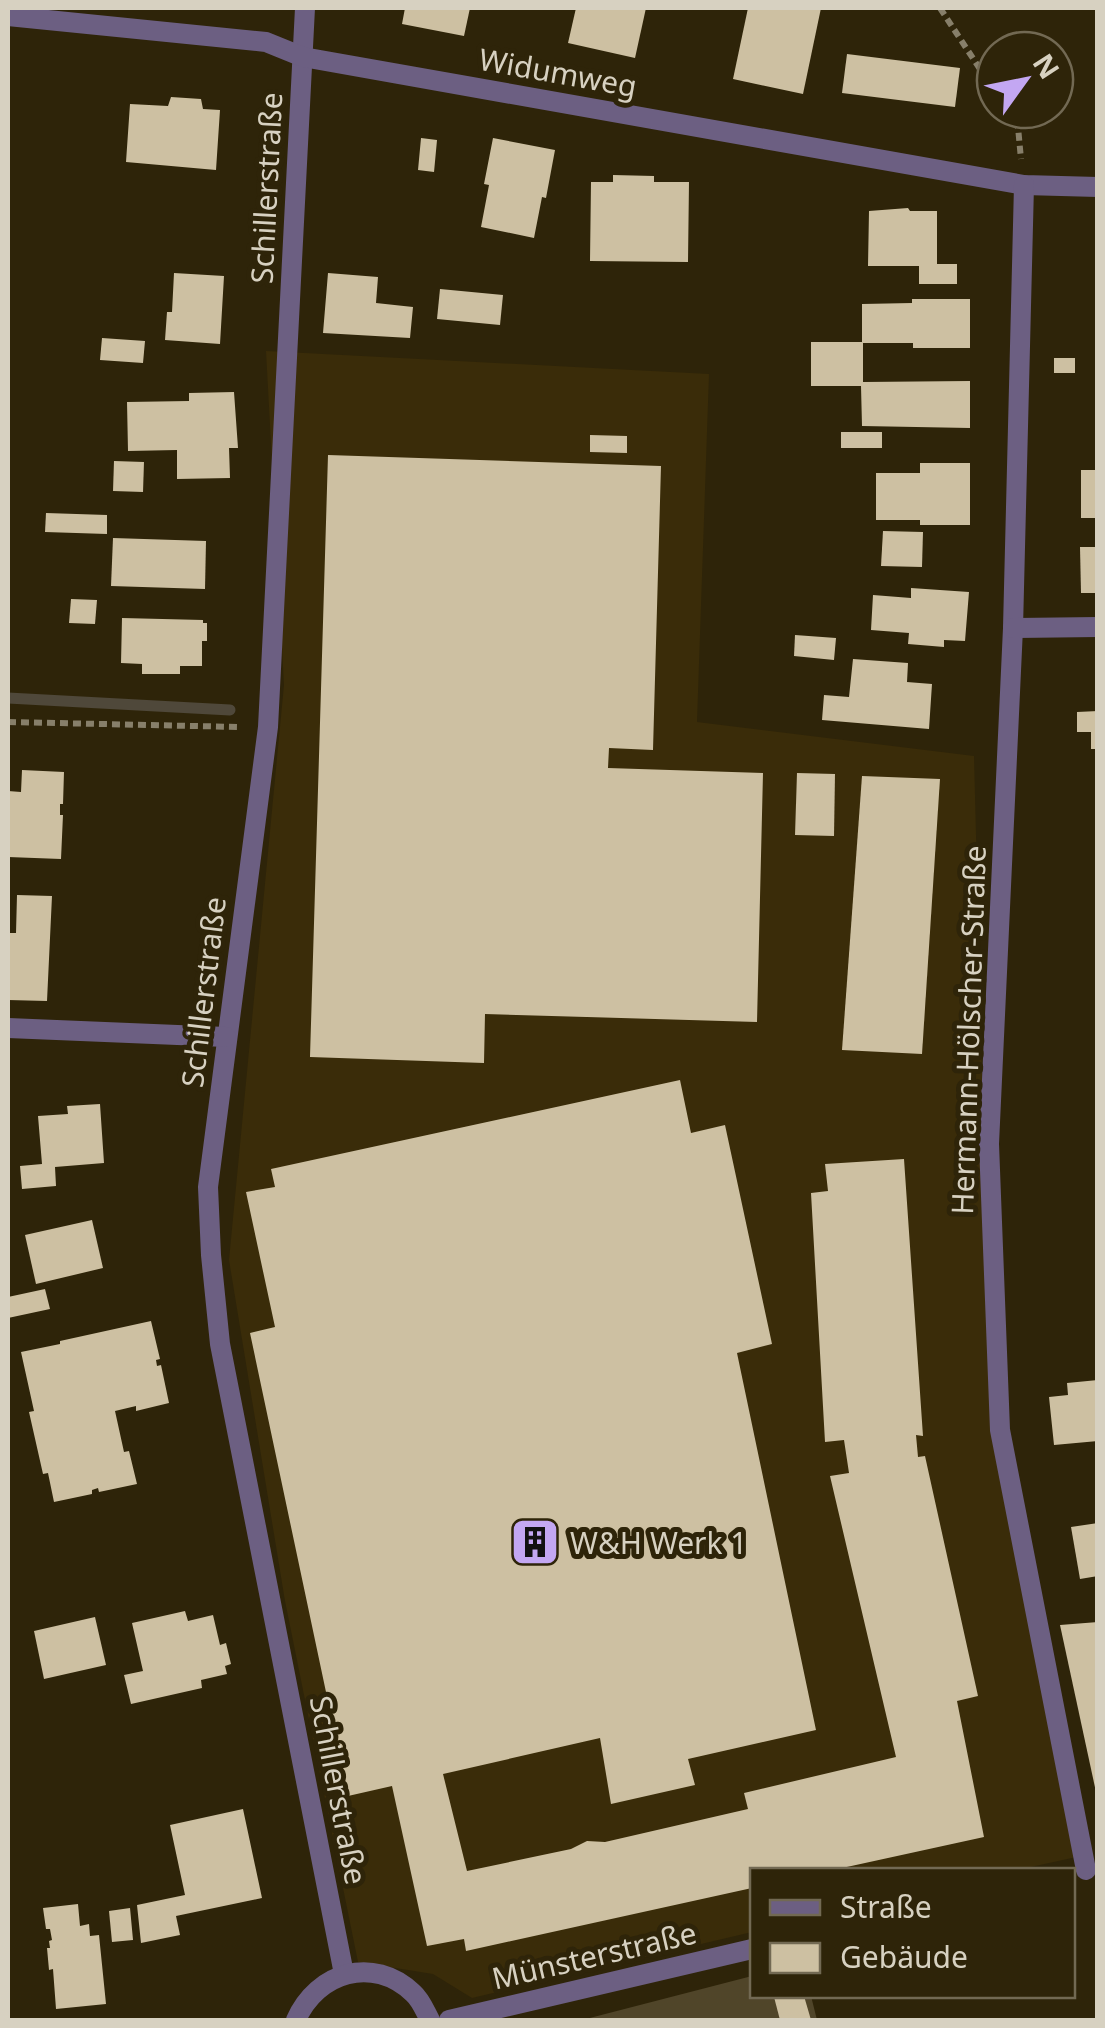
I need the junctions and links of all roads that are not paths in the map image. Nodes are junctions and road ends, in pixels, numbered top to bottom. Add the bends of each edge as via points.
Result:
1 (304, 8) edge
2 (8, 16) edge
3 (303, 57) junction
4 (1024, 185) junction
5 (1098, 188) edge
6 (1098, 627) edge
7 (1012, 628) junction
8 (8, 1028) edge
9 (226, 1037) junction
10 (1085, 1870) edge
11 (750, 1949) edge
12 (344, 1974) junction
13 (296, 2020) edge
14 (430, 2020) edge
15 (449, 2020) edge

1 - 3 street, Schillerstraße
2 - 3 street, Widumweg via 266,42
3 - 4 street, Widumweg
3 - 9 street, Schillerstraße via 268,727
4 - 5 street, Widumweg
4 - 7 street, Hermann-Hölscher-Straße
6 - 7 street
7 - 10 street, Hermann-Hölscher-Straße via 990,1144 1000,1430
8 - 9 street
9 - 12 street, Schillerstraße via 208,1187 220,1344
11 - 15 street, Münsterstraße
12 - 13 street via 321,1986
12 - 14 street via 396,1980

